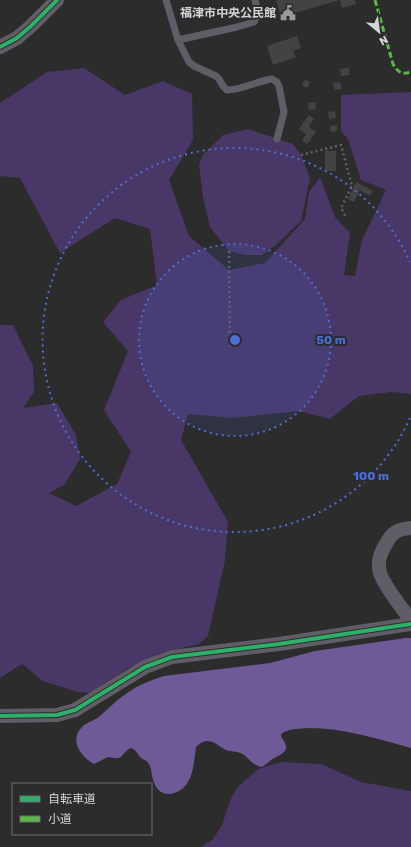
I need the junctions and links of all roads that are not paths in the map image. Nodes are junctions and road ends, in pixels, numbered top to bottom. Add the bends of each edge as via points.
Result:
1 (57, 0) edge
2 (166, 0) edge
3 (255, 0) edge
4 (178, 40) junction
5 (0, 47) edge
6 (277, 139) dead end
7 (411, 528) edge
8 (411, 621) edge
9 (411, 624) edge
10 (0, 716) edge

1 - 5 street via 17,38
2 - 4 lane
3 - 4 lane via 258,14 254,22
4 - 6 lane via 188,62 216,76 227,90 264,80 272,79 277,82 284,112
7 - 8 street via 402,529 390,536 381,552 379,563 380,574 386,586
9 - 10 street via 172,657 145,666 75,710 57,715

